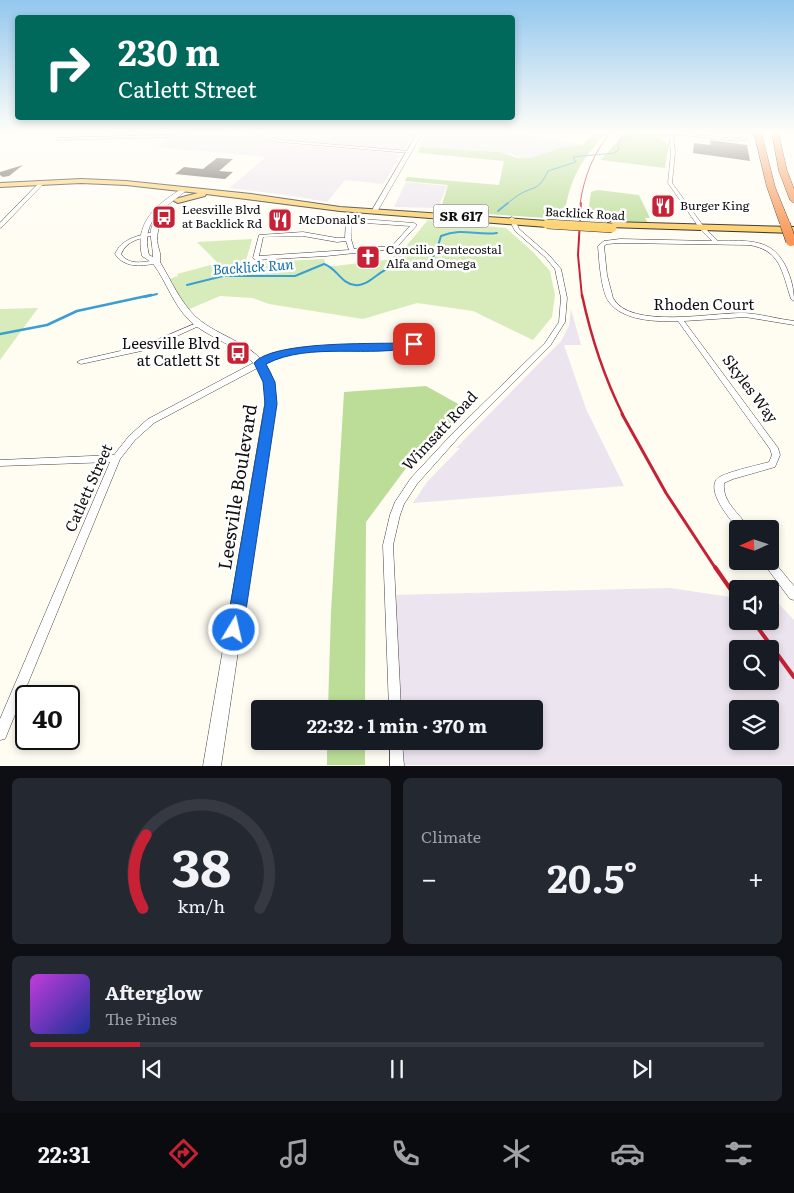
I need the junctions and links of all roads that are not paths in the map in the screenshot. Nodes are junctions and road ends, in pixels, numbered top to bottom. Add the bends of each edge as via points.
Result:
1 (400, 168) edge
2 (671, 168) edge
3 (767, 168) edge
4 (782, 168) edge
5 (790, 168) edge
6 (43, 182) junction
7 (0, 185) edge
8 (152, 185) junction
9 (794, 186) edge
10 (188, 189) junction
11 (222, 193) junction
12 (175, 200) junction
13 (794, 200) edge
14 (374, 212) junction
15 (371, 221) junction
16 (512, 221) junction
17 (0, 226) edge
18 (704, 231) junction
19 (153, 234) junction
20 (142, 236) junction
21 (793, 238) edge
22 (348, 239) junction
23 (712, 242) junction
24 (352, 251) junction
25 (156, 262) junction
26 (794, 299) edge
27 (679, 318) junction
28 (794, 323) edge
29 (199, 324) junction
30 (424, 340) dead end
31 (81, 362) dead end
32 (260, 363) junction
33 (116, 458) junction
34 (0, 463) edge
35 (737, 520) edge
36 (775, 570) edge
37 (794, 595) edge
38 (394, 700) edge
39 (0, 734) edge
40 (396, 750) edge
41 (212, 766) edge
42 (397, 766) edge

1 - 14 street
2 - 18 street via 670,183
3 - 21 highway, bridge via 771,187
4 - 13 highway
5 - 9 highway
6 - 7 main road, Backlick Road / SR 617
6 - 8 main road, Backlick Road / SR 617 via 104,181
6 - 17 street
8 - 10 main road, Backlick Road / SR 617
8 - 12 main road via 172,193
10 - 11 main road, Backlick Road / SR 617
10 - 12 street
11 - 12 main road
11 - 14 main road, Backlick Road / SR 617
12 - 19 street via 162,215
12 - 20 street via 152,217
14 - 15 street
14 - 16 main road, Backlick Road / SR 617
15 - 22 street via 349,220
15 - 24 street via 414,224 396,246
16 - 18 main road, Backlick Road / SR 617, bridge
16 - 38 street, Wimsatt Road via 520,233 548,256 558,269 564,298 562,322 548,344 454,436 400,502 388,553
18 - 21 main road, Backlick Road / SR 617
18 - 23 street
19 - 20 street
19 - 25 street via 158,254
20 - 25 street via 146,256
20 - 25 street via 124,244 118,256 132,263
22 - 24 street
22 - 24 street via 303,234 261,236 256,258
23 - 26 street via 756,243 770,248 780,258
23 - 27 street, Rhoden Court via 613,241 601,246 609,296 617,306 645,318
25 - 29 street via 181,305
27 - 28 street, Rhoden Court via 746,315
27 - 35 street, Skyles Way via 769,440 776,455 775,461 767,468 720,481 722,499
29 - 31 street via 144,348
29 - 32 street
30 - 32 street, Catlett Street via 400,346 296,351
32 - 33 street, Catlett Street via 151,421 128,440
32 - 41 street, Leesville Boulevard via 269,382 271,404
33 - 34 street
33 - 39 street, Catlett Street
36 - 37 street
40 - 42 street

